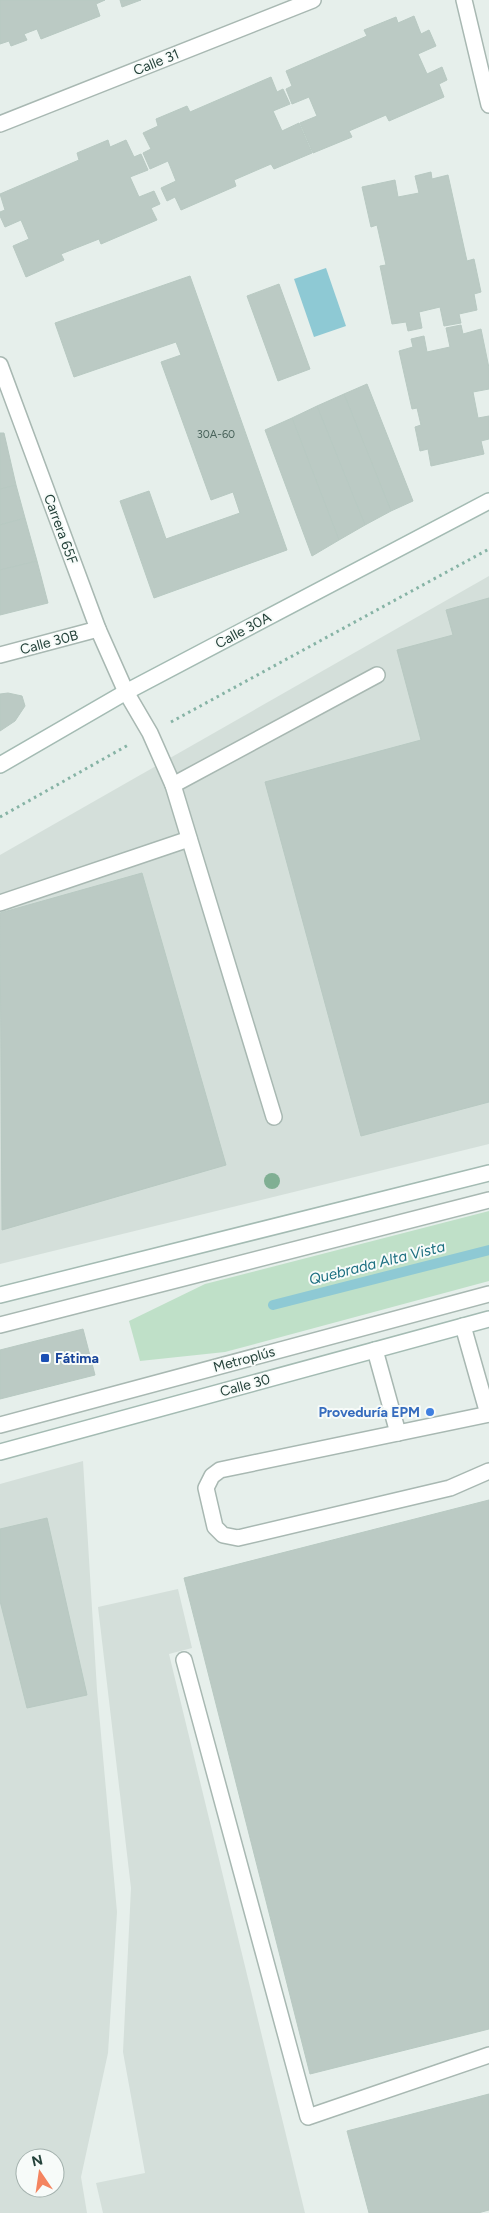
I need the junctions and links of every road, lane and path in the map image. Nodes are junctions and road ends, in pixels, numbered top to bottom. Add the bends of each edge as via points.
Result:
1 (313, 0) edge
2 (464, 0) edge
3 (489, 105) edge
4 (0, 124) edge
5 (0, 365) edge
6 (5, 394) edge
7 (489, 501) edge
8 (489, 549) edge
9 (98, 629) junction
10 (0, 655) edge
11 (376, 674) dead end
12 (126, 692) junction
13 (150, 733) junction
14 (0, 765) edge
15 (173, 785) junction
16 (0, 817) edge
17 (189, 839) junction
18 (0, 903) edge
19 (274, 1117) dead end
20 (489, 1174) edge
21 (489, 1200) edge
22 (489, 1294) edge
23 (0, 1295) edge
24 (489, 1319) edge
25 (0, 1325) edge
26 (463, 1326) junction
27 (375, 1350) junction
28 (488, 1414) edge
29 (0, 1425) edge
30 (398, 1433) junction
31 (0, 1452) edge
32 (489, 1471) edge
33 (184, 1660) dead end
34 (489, 2055) edge

1 - 4 street, Calle 31
2 - 3 street
5 - 6 street, Carrera 65F
6 - 9 street, Carrera 65F
7 - 12 street, Calle 30A
8 - 13 path
9 - 10 street, Calle 30B
9 - 12 street, Carrera 65F
11 - 15 street
12 - 13 street, Carrera 65F
12 - 14 street, Calle 30A
13 - 15 street, Carrera 65F
13 - 16 path
15 - 17 street, Carrera 65F
17 - 18 street
17 - 19 street, Carrera 65F
20 - 23 street
21 - 25 street
22 - 29 street, Metroplús
24 - 26 street, Calle 30
26 - 27 street, Calle 30
26 - 28 street
27 - 30 street
27 - 31 street, Calle 30
28 - 30 street
30 - 32 street via 220,1470 212,1476 206,1488 215,1527 222,1535 238,1538 450,1488
33 - 34 street via 308,2117

